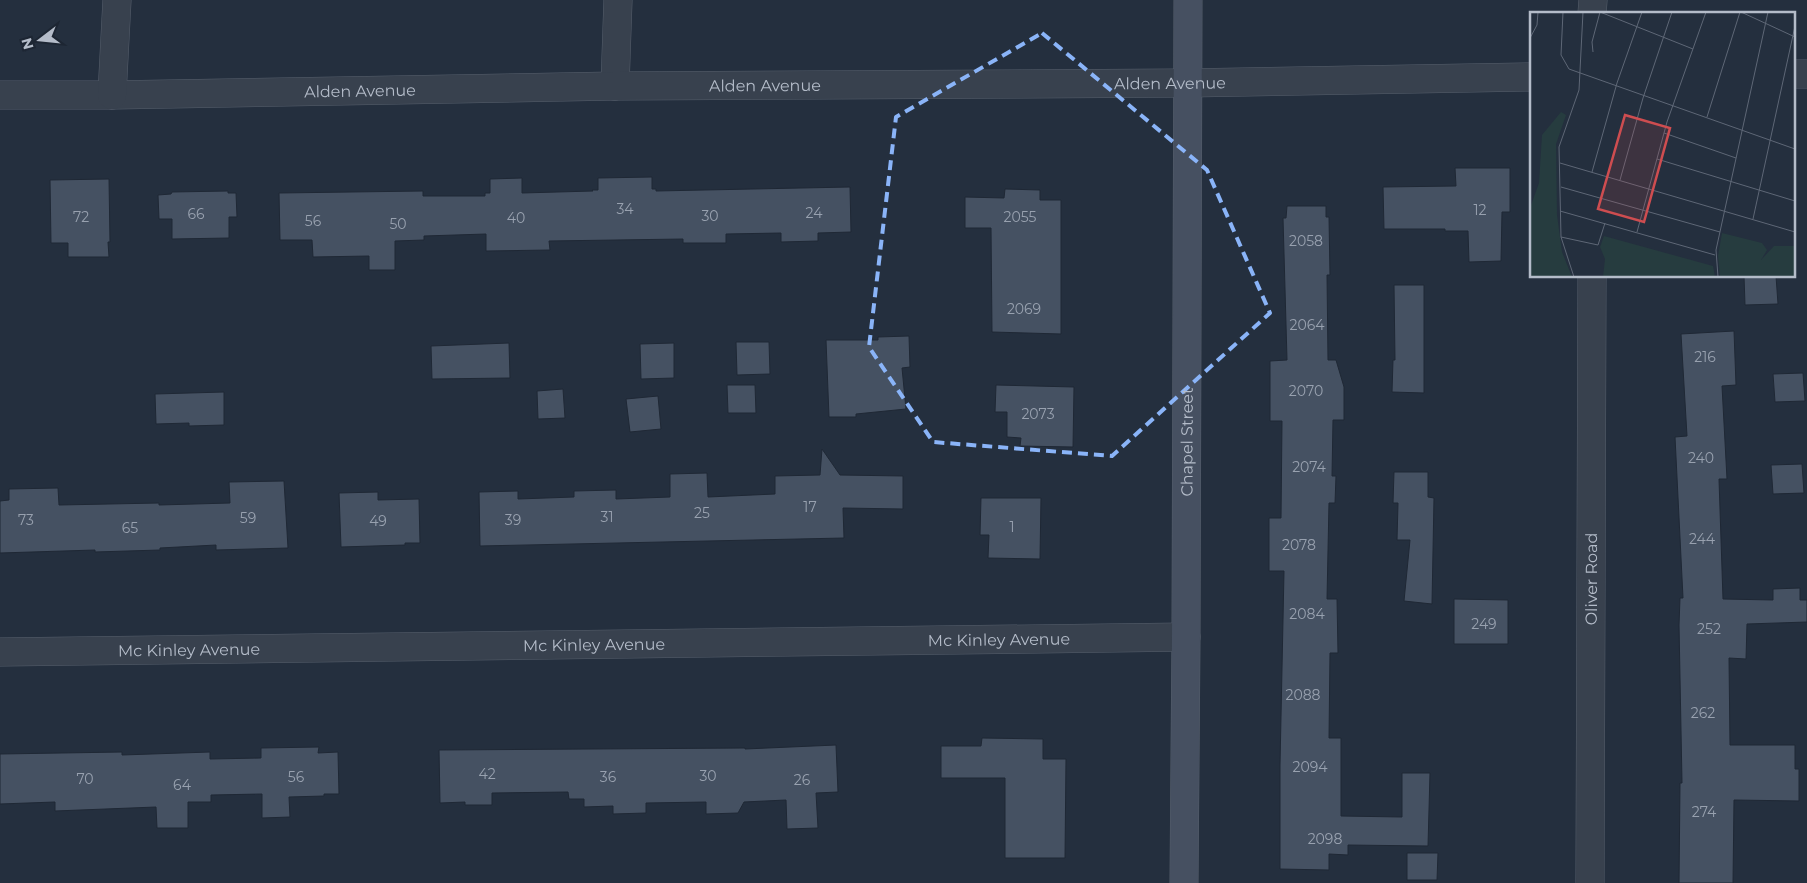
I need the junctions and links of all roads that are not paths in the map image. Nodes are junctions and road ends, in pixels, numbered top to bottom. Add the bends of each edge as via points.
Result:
1 (117, 0) edge
2 (618, 0) edge
3 (1188, 0) edge
4 (1794, 74) edge
5 (1807, 74) edge
6 (1530, 77) edge
7 (1187, 83) junction
8 (615, 86) junction
9 (0, 95) edge
10 (112, 95) junction
11 (1592, 278) edge
12 (1186, 637) junction
13 (0, 652) edge
14 (1184, 883) edge
15 (1590, 883) edge

1 - 10 street
2 - 8 street
3 - 7 street, Chapel Street
4 - 5 street
6 - 7 street, Alden Avenue
7 - 8 street, Alden Avenue
7 - 12 street, Chapel Street
8 - 10 street, Alden Avenue
9 - 10 street, Alden Avenue
11 - 15 street, Oliver Road
12 - 13 street, Mc Kinley Avenue
12 - 14 street, Chapel Street

